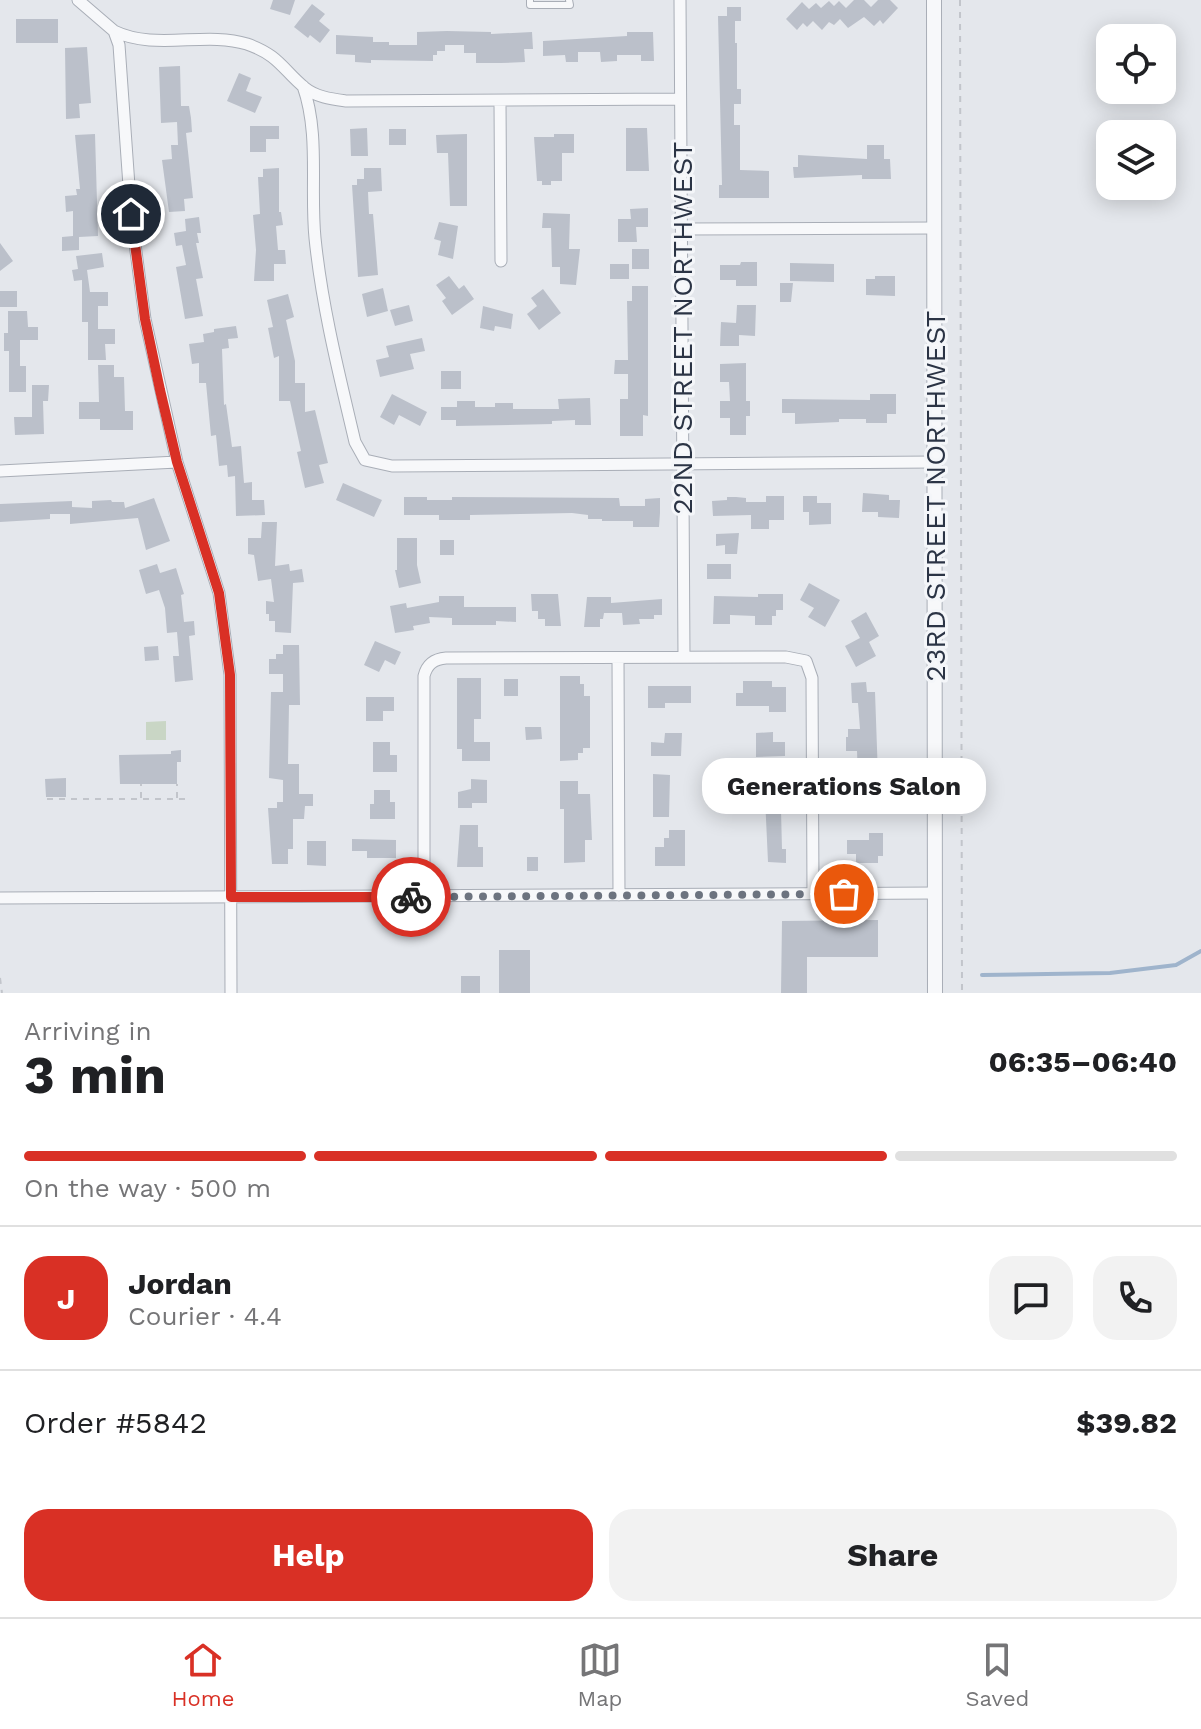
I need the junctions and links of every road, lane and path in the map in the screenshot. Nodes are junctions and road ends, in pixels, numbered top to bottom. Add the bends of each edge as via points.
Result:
1 (78, 0) edge
2 (530, 0) edge
3 (569, 0) edge
4 (680, 0) edge
5 (934, 0) edge
6 (960, 0) edge
7 (114, 31) junction
8 (303, 86) junction
9 (680, 99) junction
10 (500, 102) junction
11 (935, 228) junction
12 (682, 229) junction
13 (501, 261) dead end
14 (177, 462) junction
15 (935, 462) junction
16 (683, 464) junction
17 (0, 471) edge
18 (684, 657) junction
19 (618, 658) junction
20 (141, 784) dead end
21 (177, 784) dead end
22 (47, 799) dead end
23 (141, 799) junction
24 (177, 799) junction
25 (191, 799) dead end
26 (935, 893) junction
27 (813, 894) junction
28 (619, 895) junction
29 (231, 897) junction
30 (424, 897) junction
31 (0, 898) edge
32 (0, 978) edge
33 (2, 993) edge
34 (231, 993) edge
35 (935, 993) edge
36 (962, 993) edge

1 - 7 street
2 - 3 lane via 530,5 570,5
4 - 9 street, 22ND STREET NORTHWEST
5 - 11 street, 23RD STREET NORTHWEST
6 - 36 path
7 - 8 street via 149,39 248,44 274,57
7 - 14 street via 121,60 136,267
8 - 10 street via 346,101
8 - 16 street via 311,117 320,281 355,442 365,460 392,466
9 - 10 street
9 - 12 street, 22ND STREET NORTHWEST
10 - 13 street
11 - 12 street
11 - 15 street, 23RD STREET NORTHWEST
12 - 16 street, 22ND STREET NORTHWEST
14 - 17 street
14 - 29 street via 219,593 230,675
15 - 16 street
15 - 26 street, 23RD STREET NORTHWEST
16 - 18 street, 22ND STREET NORTHWEST
18 - 19 street
18 - 27 street via 786,657 808,664
19 - 28 street
19 - 30 street via 442,658 427,668
20 - 23 path
21 - 24 path
22 - 23 path
23 - 24 path
24 - 25 path
26 - 27 street
26 - 35 street, 23RD STREET NORTHWEST
27 - 28 street
28 - 30 street
29 - 30 street
29 - 31 street
29 - 34 street
32 - 33 path

